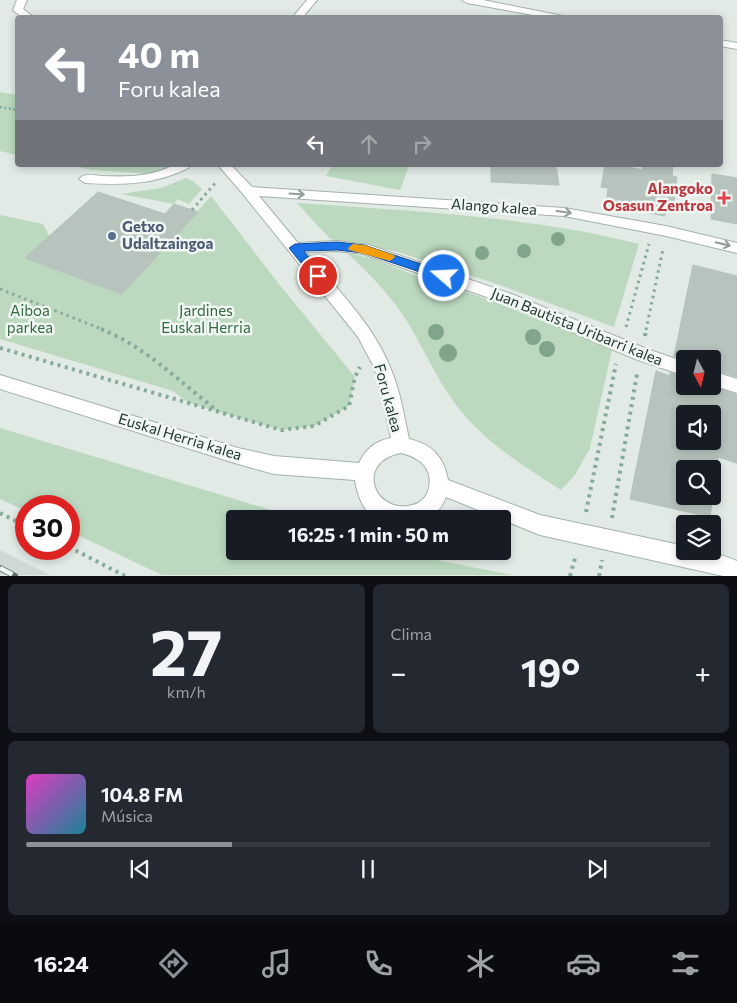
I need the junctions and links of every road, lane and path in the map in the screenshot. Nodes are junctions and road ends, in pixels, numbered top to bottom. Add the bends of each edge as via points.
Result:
1 (22, 0) edge
2 (312, 0) edge
3 (467, 0) edge
4 (26, 15) edge
5 (299, 15) edge
6 (553, 15) edge
7 (723, 44) edge
8 (737, 46) edge
9 (0, 107) edge
10 (15, 110) edge
11 (181, 167) edge
12 (226, 167) edge
13 (85, 179) dead end
14 (248, 191) junction
15 (192, 210) dead end
16 (660, 230) junction
17 (295, 248) junction
18 (737, 248) edge
19 (0, 289) edge
20 (630, 306) dead end
21 (371, 346) junction
22 (0, 348) edge
23 (641, 354) junction
24 (676, 366) edge
25 (614, 370) dead end
26 (721, 381) edge
27 (0, 382) edge
28 (737, 386) edge
29 (218, 411) junction
30 (401, 444) junction
31 (598, 462) dead end
32 (364, 472) junction
33 (440, 486) junction
34 (0, 513) edge
35 (15, 520) edge
36 (608, 538) junction
37 (80, 553) edge
38 (737, 571) edge
39 (125, 576) edge

1 - 4 street via 18,10
2 - 5 street
3 - 6 street
7 - 8 street
9 - 10 path
11 - 13 street via 171,173 136,182
12 - 14 street, Foru kalea
12 - 15 path
14 -> 16 street, Alango kalea via 564,212
14 - 17 street, Foru kalea
16 -> 18 street, Alango kalea
16 - 20 path
16 - 23 path
17 - 21 street, Foru kalea
17 - 23 street, Juan Bautista Uribarri kalea via 337,246 364,249 509,299
19 - 29 path via 118,336
21 - 29 path via 355,377 349,406 314,426 281,430
21 - 30 street, Foru kalea via 382,367
22 - 29 path
23 - 24 street, Juan Bautista Uribarri kalea
23 - 36 path
25 - 31 path
26 - 28 street
27 - 32 street, Euskal Herria kalea via 274,465
30 - 32 street via 385,447 376,453
30 - 33 street via 429,455 440,475
32 - 33 street via 368,496 376,507 388,514 402,516 428,508 436,499
33 - 36 street via 540,525
34 - 35 path
36 - 38 street via 721,564
37 - 39 path

